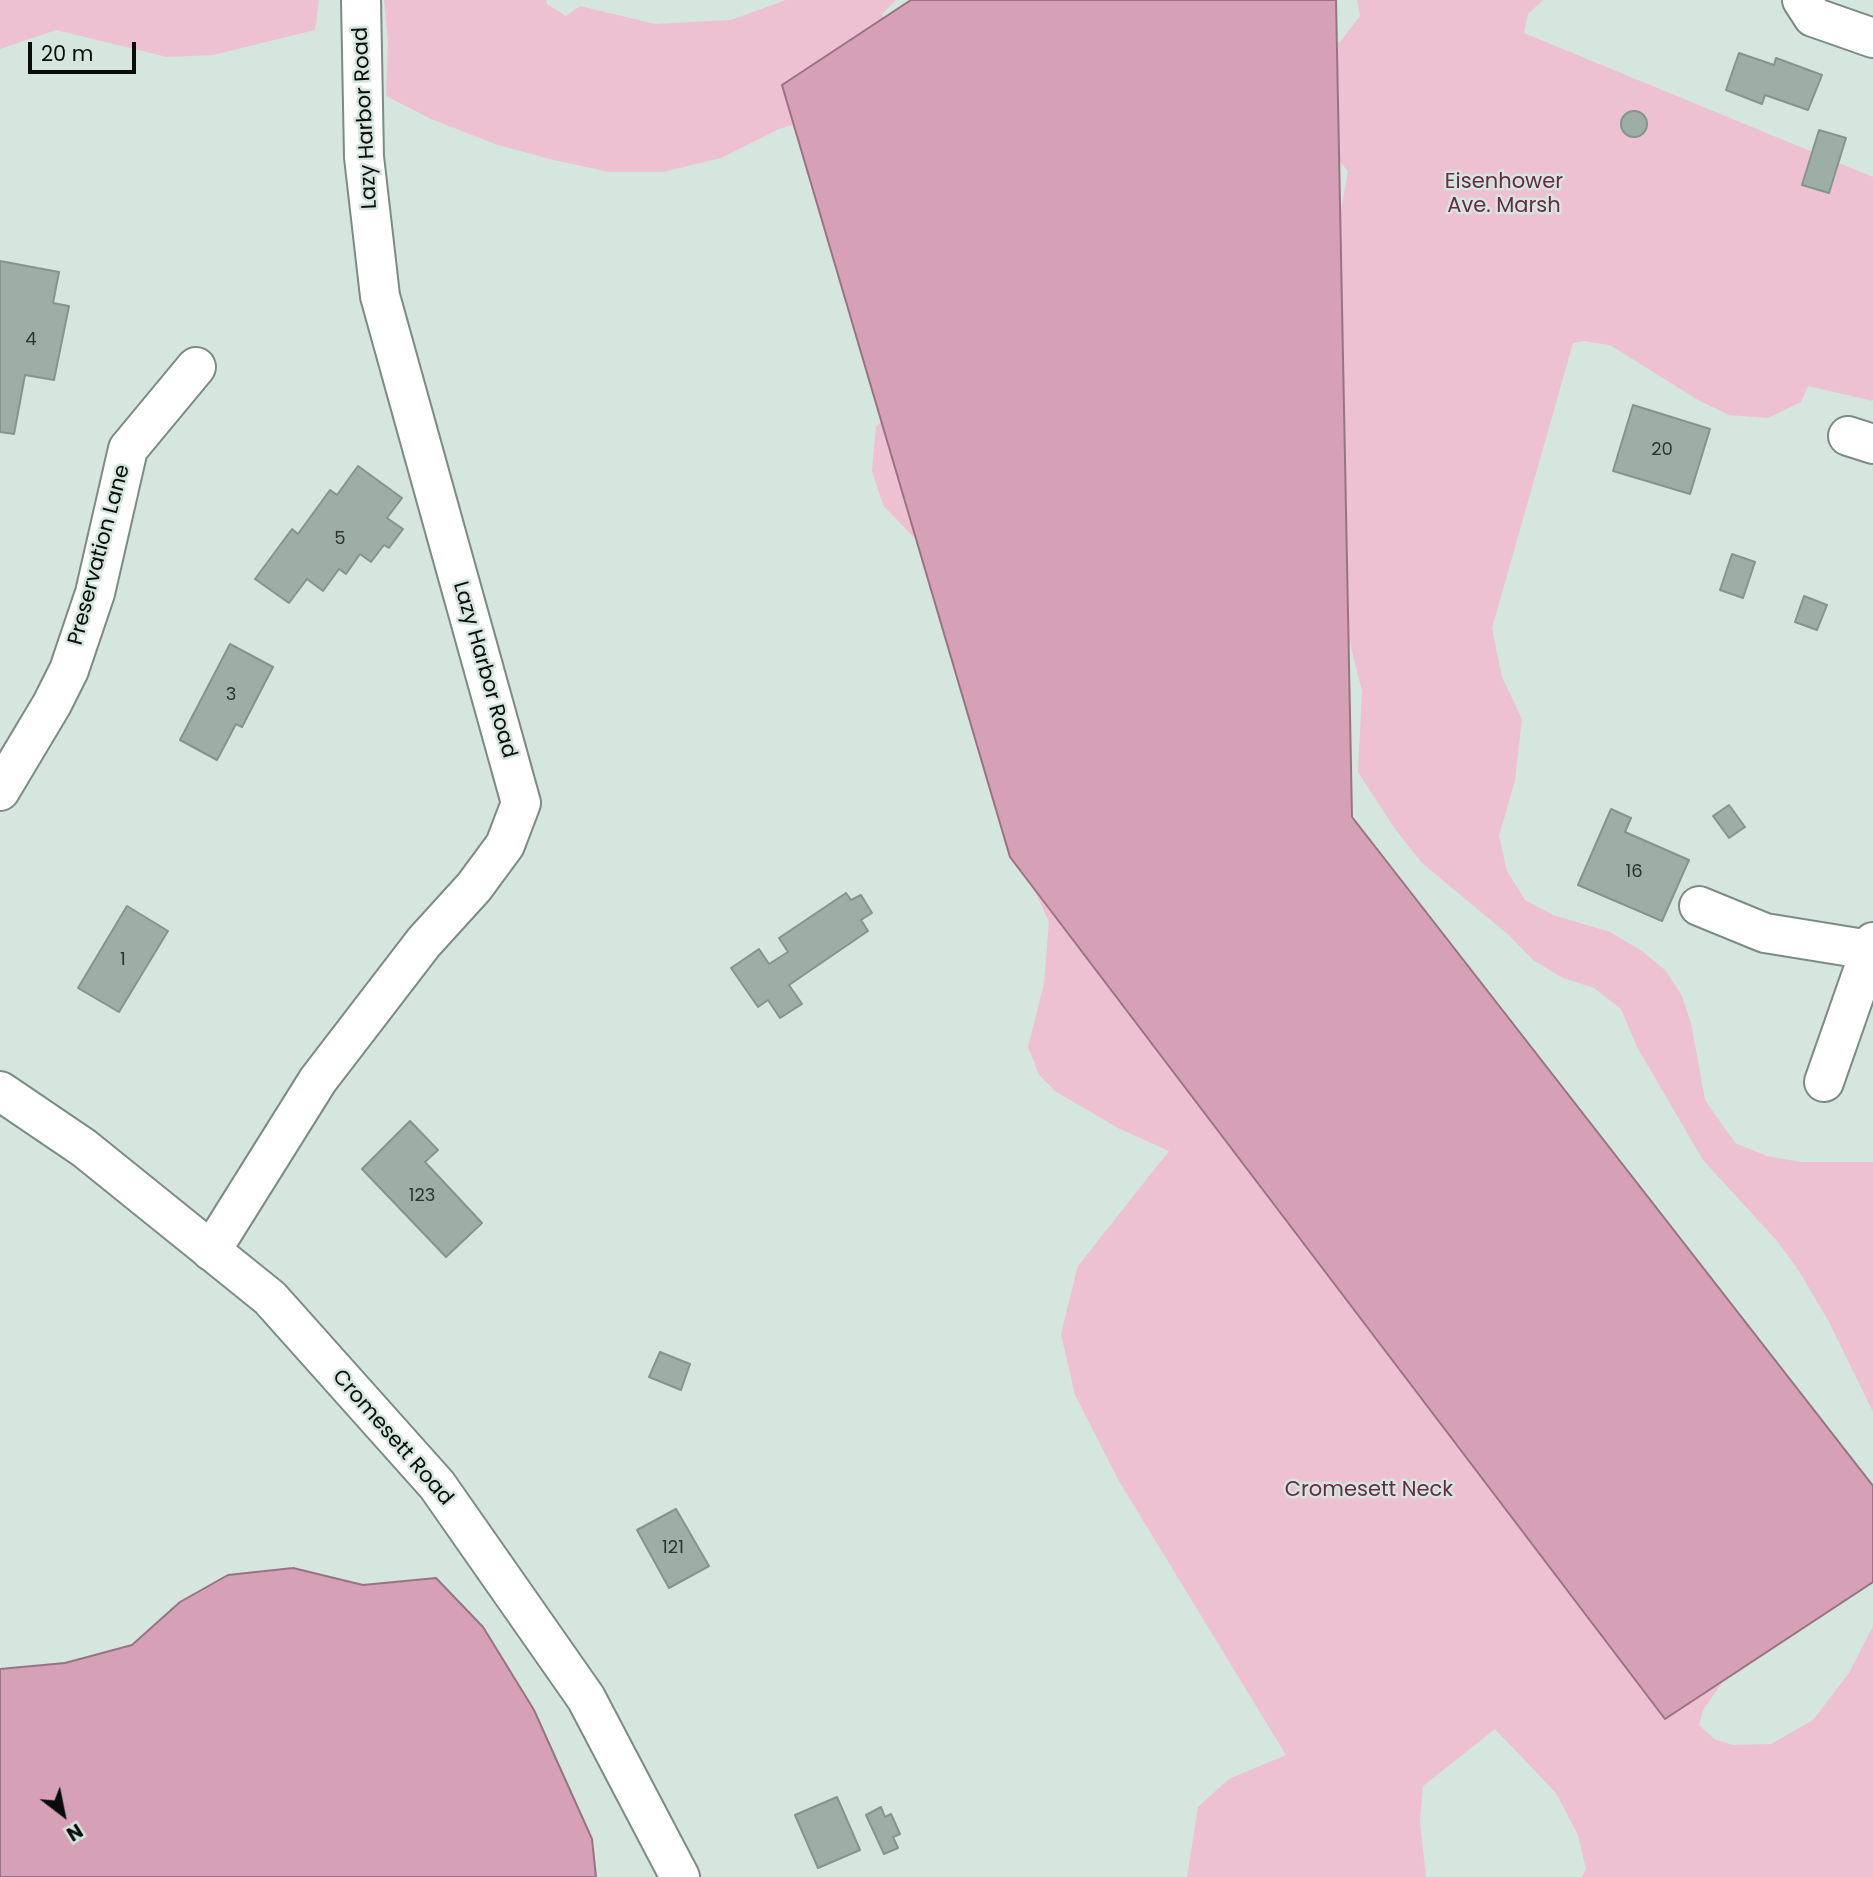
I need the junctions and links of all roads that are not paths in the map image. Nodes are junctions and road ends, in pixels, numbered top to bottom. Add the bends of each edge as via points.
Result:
1 (361, 0) edge
2 (1802, 1) edge
3 (1873, 38) edge
4 (196, 367) dead end
5 (0, 790) edge
6 (1699, 906) dead end
7 (1872, 946) edge
8 (1824, 1082) dead end
9 (0, 1091) edge
10 (211, 1251) junction
11 (680, 1877) edge

1 - 10 street, Lazy Harbor Road via 363,157 380,296 521,803 505,845 318,1080
2 - 3 street via 1813,17
4 - 5 street, Preservation Lane via 128,449 94,593 69,670
6 - 7 street via 1765,933
7 - 8 street
9 - 10 street, Cromesett Road via 84,1148
10 - 11 street, Cromesett Road via 270,1298 437,1485 586,1698

